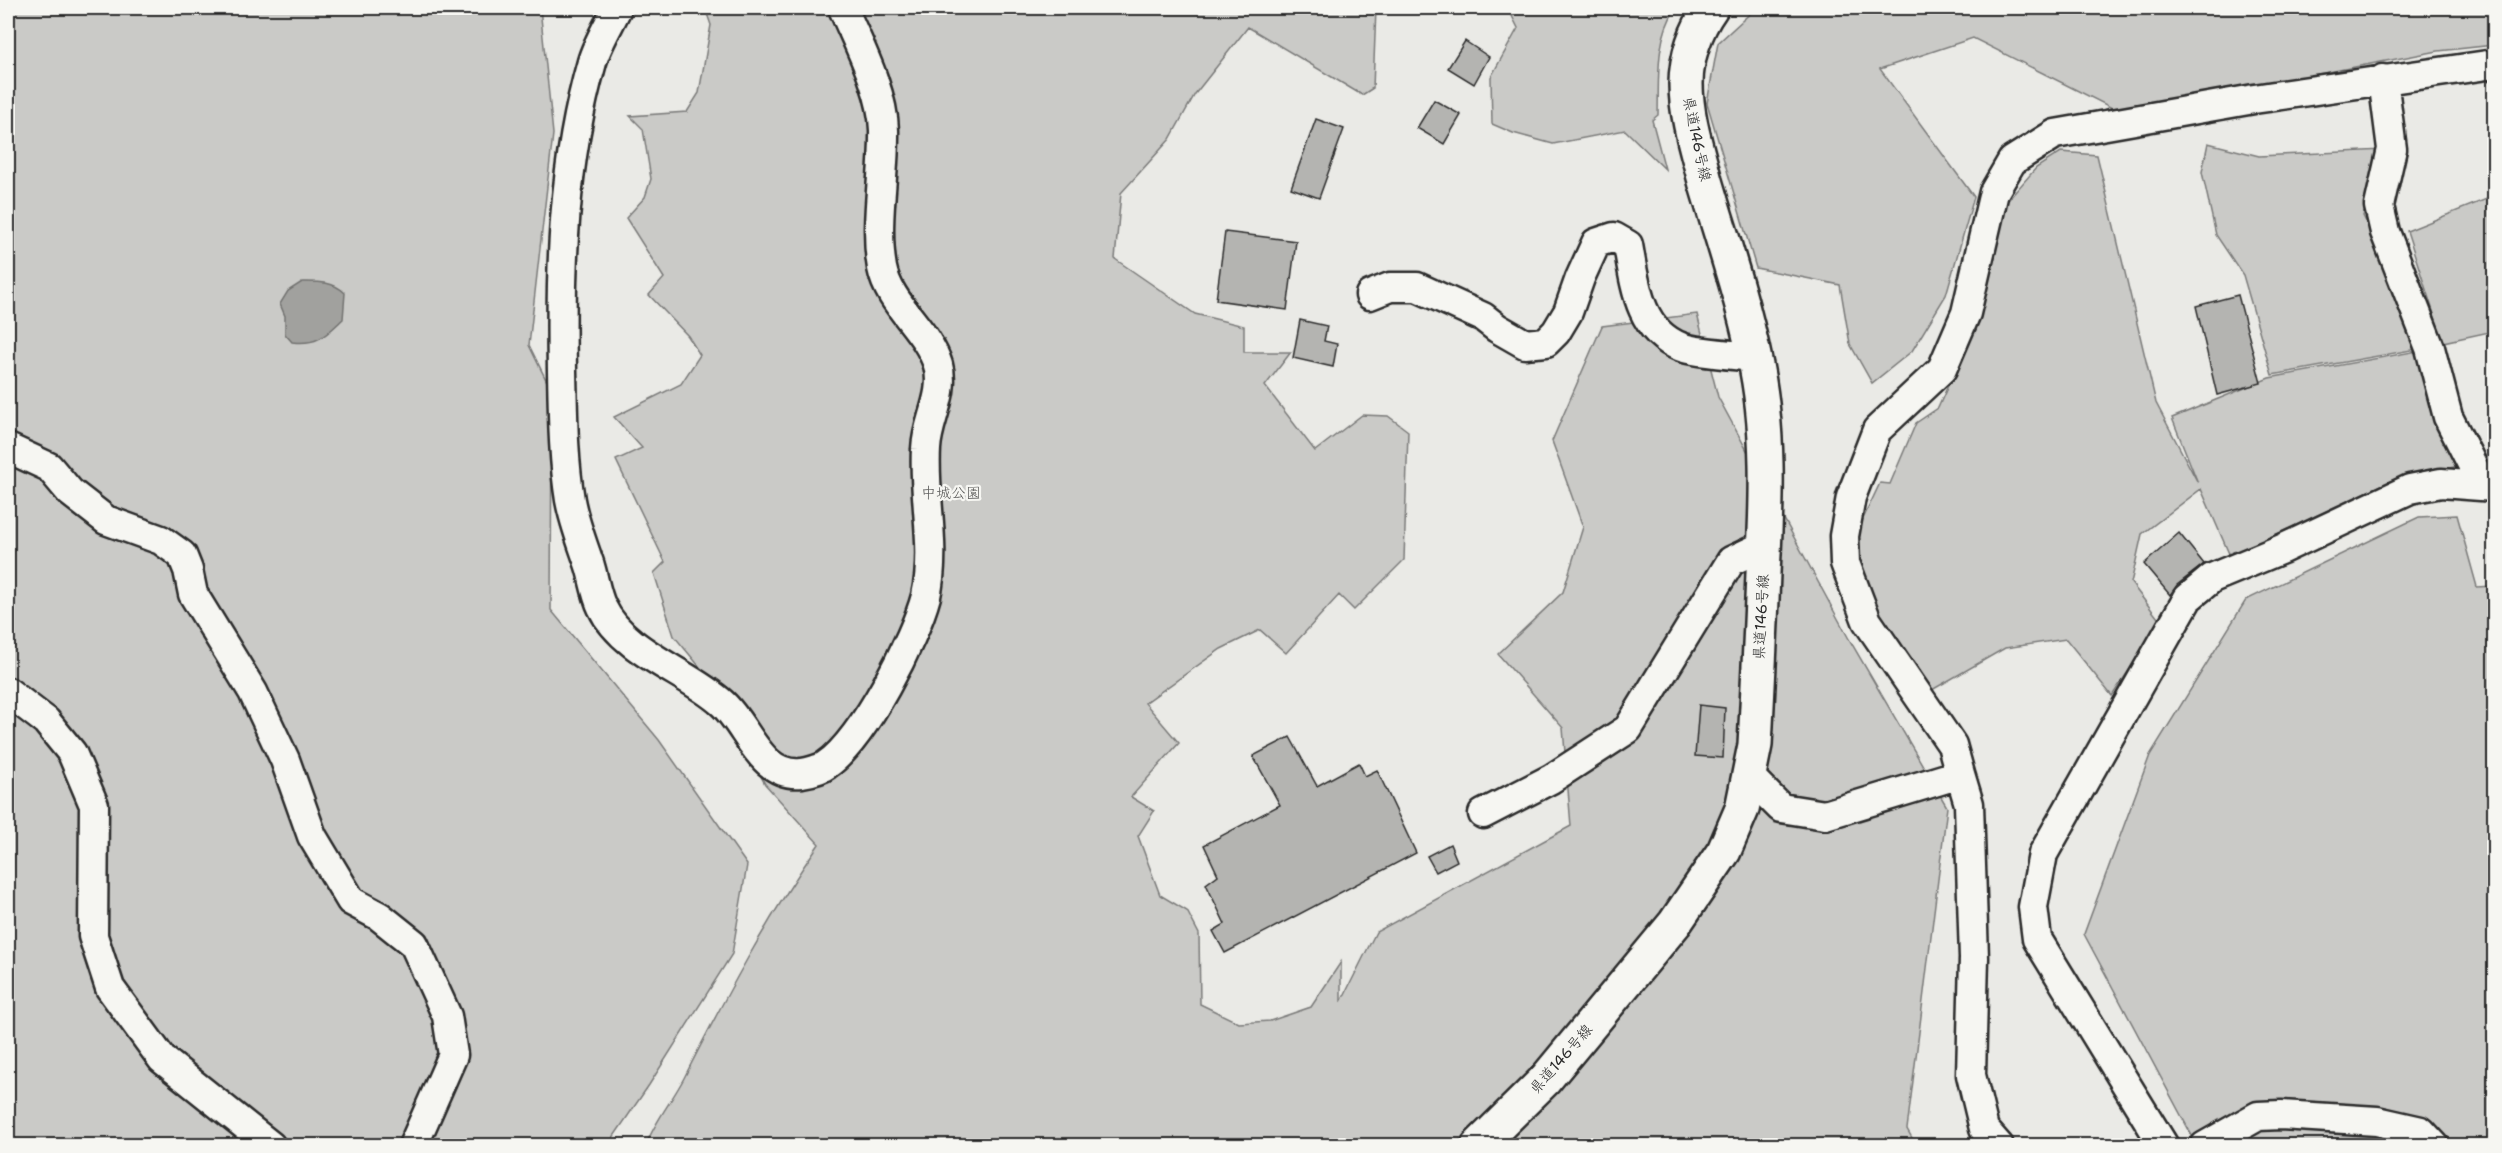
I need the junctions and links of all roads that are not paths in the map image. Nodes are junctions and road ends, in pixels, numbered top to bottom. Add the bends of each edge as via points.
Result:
1 (617, 8) edge
2 (843, 8) edge
3 (1711, 8) edge
4 (2494, 64) edge
5 (2383, 80) junction
6 (1370, 295) dead end
7 (1755, 357) junction
8 (8, 448) edge
9 (2489, 487) edge
10 (1765, 545) junction
11 (8, 693) edge
12 (1960, 774) junction
13 (1750, 777) junction
14 (1484, 814) dead end
15 (271, 1146) edge
16 (413, 1146) edge
17 (1478, 1146) edge
18 (1999, 1146) edge
19 (2164, 1146) edge
20 (2205, 1146) edge
21 (2435, 1146) edge

1 - 2 street via 593,58 576,134 563,232 564,441 570,503 603,610 622,633 657,662 710,692 732,712 764,759 782,772 803,773 826,766 853,737 894,675 926,596 930,557 926,444 940,379 938,364 882,271 884,126 867,65
3 - 7 main road, 県道146号線 via 1690,50 1688,105 1702,170
4 - 5 street
5 - 9 street via 2392,149 2379,206 2383,223 2430,348 2448,417
5 - 12 street via 2055,134 2012,161 1994,192 1966,313 1942,369 1877,430 1851,496 1844,536 1845,563 1867,621 1952,746
6 - 7 street via 1390,288 1417,288 1484,317 1525,344 1546,342 1568,312 1596,243 1614,237 1628,245 1644,315 1662,334 1681,347
7 - 10 main road, 県道146号線 via 1767,485
8 - 16 street via 49,467 70,492 106,520 161,540 182,555 193,594 253,692 323,855 351,901 379,916 414,944 447,1016 453,1055
9 - 19 street via 2441,483 2410,489 2212,578 2188,598 2043,854 2033,907 2037,939
10 - 13 main road, 県道146号線
10 - 14 street via 1731,561 1628,729 1551,779
11 - 15 street via 46,721 72,753 94,805 93,936 110,988 162,1059
12 - 13 street via 1825,815 1781,808
12 - 18 street via 1969,804 1974,958 1971,1075 1984,1130
13 - 17 main road, 県道146号線 via 1742,809 1724,851 1675,923 1545,1080
20 - 21 street via 2258,1116 2281,1115 2377,1121 2421,1131

